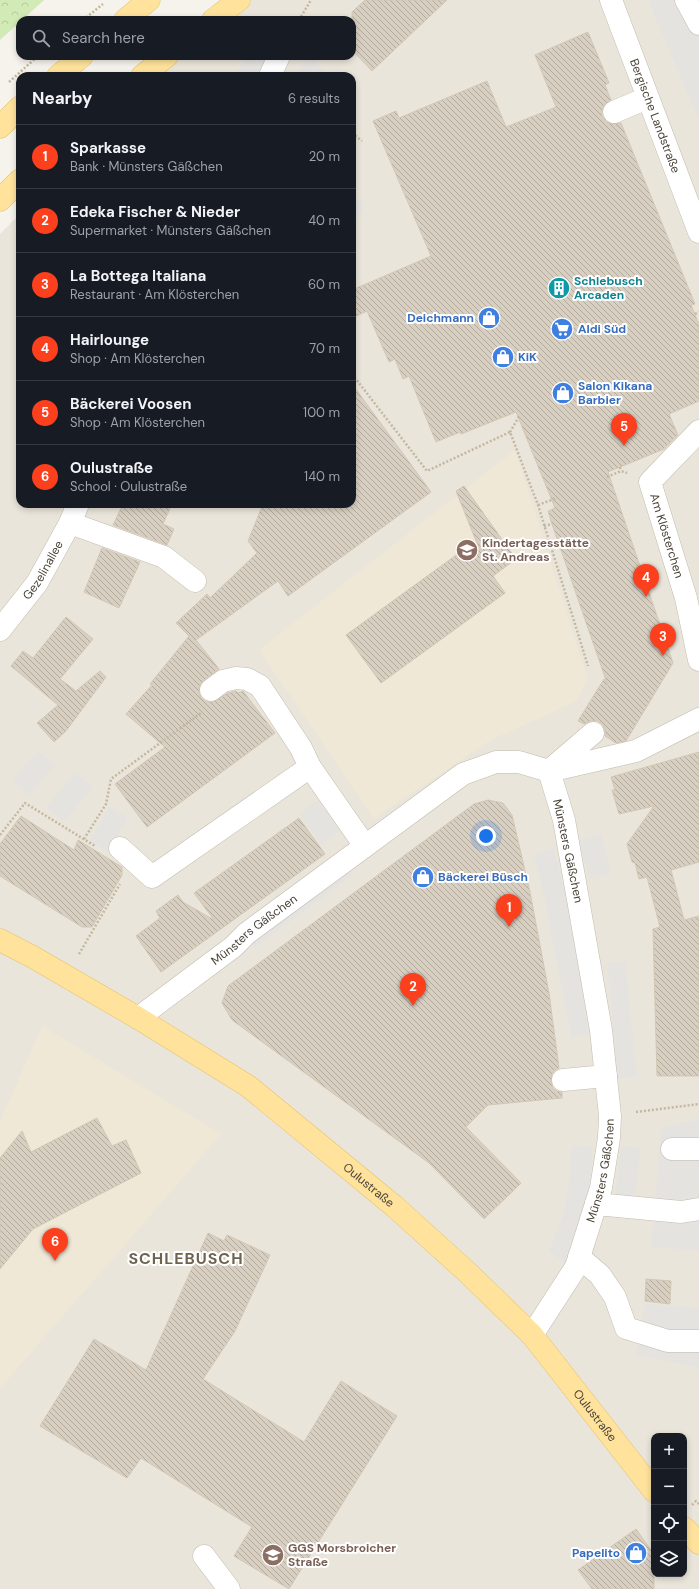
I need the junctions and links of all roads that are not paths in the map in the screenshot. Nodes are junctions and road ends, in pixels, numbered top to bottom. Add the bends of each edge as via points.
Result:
1 (149, 0) edge
2 (238, 0) edge
3 (610, 0) edge
4 (686, 0) edge
5 (130, 16) edge
6 (218, 16) edge
7 (699, 24) edge
8 (77, 60) edge
9 (162, 60) edge
10 (277, 60) edge
11 (63, 72) edge
12 (147, 72) edge
13 (272, 72) edge
14 (647, 98) junction
15 (16, 111) edge
16 (614, 112) dead end
17 (0, 126) edge
18 (16, 184) edge
19 (0, 200) edge
20 (699, 232) edge
21 (699, 431) edge
22 (74, 513) edge
23 (195, 581) dead end
24 (0, 630) edge
25 (699, 660) edge
26 (211, 690) dead end
27 (699, 719) edge
28 (593, 733) dead end
29 (310, 766) junction
30 (549, 771) junction
31 (365, 846) junction
32 (120, 848) dead end
33 (0, 940) edge
34 (138, 1018) junction
35 (606, 1076) junction
36 (563, 1080) dead end
37 (672, 1149) dead end
38 (699, 1149) edge
39 (596, 1204) junction
40 (699, 1209) edge
41 (579, 1257) junction
42 (532, 1335) junction
43 (699, 1341) edge
44 (651, 1487) edge
45 (687, 1531) edge
46 (699, 1543) edge
47 (204, 1556) dead end
48 (229, 1589) edge

1 - 5 main road
2 - 6 main road
3 - 14 street, Bergische Landstraße
4 - 7 street
8 - 11 main road
9 - 12 main road
10 - 13 street
14 - 16 street
14 - 20 street, Bergische Landstraße
15 - 17 main road
18 - 19 main road
21 - 25 street, Am Klösterchen via 650,482 686,598
22 - 23 street via 164,556
22 - 24 street, Gezelinallee via 37,583
26 - 29 street via 236,678 247,679 260,686
27 - 30 street via 636,751
28 - 30 street
29 - 31 street
29 - 32 street via 152,877
30 - 31 street, Münsters Gäßchen via 519,762 496,762 463,774
30 - 35 street, Münsters Gäßchen via 564,820 601,1030
31 - 34 street, Münsters Gäßchen
33 - 34 main road, Oulustraße
34 - 42 main road, Oulustraße via 248,1086 394,1206
35 - 36 street
35 - 39 street, Münsters Gäßchen via 610,1116 609,1138
37 - 38 street
39 - 40 street via 680,1212
39 - 41 street, Münsters Gäßchen
41 - 42 street, Münsters Gäßchen via 576,1267
41 - 43 street via 600,1275 615,1297 626,1328 668,1341
42 - 44 main road, Oulustraße
45 - 46 main road
47 - 48 street

